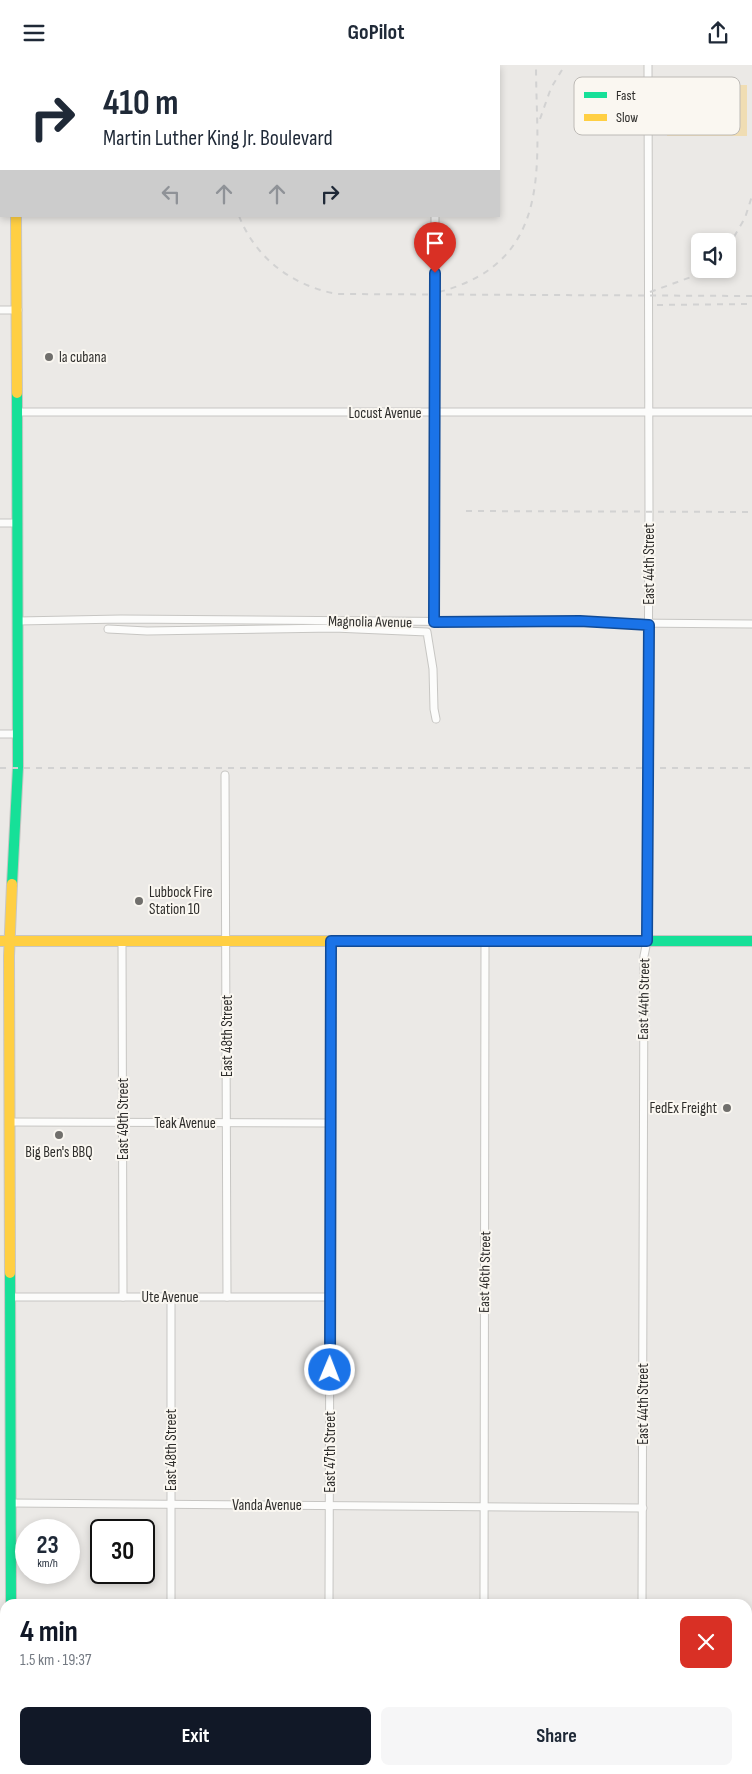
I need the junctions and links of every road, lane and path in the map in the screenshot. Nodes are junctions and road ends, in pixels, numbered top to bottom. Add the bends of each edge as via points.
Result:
1 (648, 135) edge
2 (16, 217) edge
3 (435, 217) edge
4 (0, 310) edge
5 (18, 310) junction
6 (18, 412) junction
7 (649, 412) junction
8 (752, 412) edge
9 (436, 413) junction
10 (0, 523) edge
11 (18, 523) junction
12 (18, 621) junction
13 (434, 622) junction
14 (752, 624) edge
15 (649, 625) junction
16 (108, 629) dead end
17 (436, 719) dead end
18 (0, 734) edge
19 (18, 734) junction
20 (225, 775) dead end
21 (5, 941) edge
22 (122, 941) junction
23 (227, 941) junction
24 (331, 941) junction
25 (485, 941) junction
26 (647, 941) junction
27 (752, 941) edge
28 (9, 1122) junction
29 (123, 1122) junction
30 (227, 1123) junction
31 (331, 1123) junction
32 (9, 1297) junction
33 (123, 1297) junction
34 (171, 1297) junction
35 (227, 1297) junction
36 (331, 1297) junction
37 (10, 1503) junction
38 (171, 1505) junction
39 (329, 1506) junction
40 (484, 1509) junction
41 (643, 1509) junction
42 (11, 1599) edge
43 (170, 1599) edge
44 (329, 1599) edge
45 (484, 1599) edge
46 (642, 1599) edge

1 - 7 street, East 44th Street
2 - 5 main road
3 - 9 street
4 - 5 street
5 - 6 main road
6 - 9 street, Locust Avenue
6 - 11 main road
7 - 8 street, Locust Avenue
7 - 9 street, Locust Avenue
7 - 15 street, East 44th Street
9 - 13 street
10 - 11 street
11 - 12 main road
12 - 13 street, Magnolia Avenue
12 - 19 main road
13 - 15 street, Magnolia Avenue via 580,621
14 - 15 street, Magnolia Avenue
15 - 26 street, East 44th Street
16 - 17 street via 427,632
18 - 19 street
19 - 21 main road
20 - 23 street, East 48th Street
21 - 22 main road
21 - 28 main road
22 - 23 main road
22 - 29 street, East 49th Street
23 - 24 main road
23 - 30 street, East 48th Street
24 - 25 main road
24 - 31 street, East 47th Street
25 - 26 main road
25 - 40 street, East 46th Street
26 - 27 main road
26 - 41 street, East 44th Street via 644,956
28 - 29 street, Teak Avenue
28 - 32 main road
29 - 30 street, Teak Avenue
29 - 33 street, East 49th Street
30 - 31 street, Teak Avenue
30 - 35 street, East 48th Street
31 - 36 street, East 47th Street
32 - 33 street, Ute Avenue
32 - 37 main road
33 - 34 street, Ute Avenue
34 - 35 street, Ute Avenue
34 - 38 street, East 48th Street
35 - 36 street, Ute Avenue
36 - 39 street, East 47th Street
37 - 38 street, Vanda Avenue
37 - 42 main road
38 - 39 street, Vanda Avenue
38 - 43 street, East 48th Street
39 - 40 street, Vanda Avenue
39 - 44 street, East 47th Street
40 - 41 street, Vanda Avenue
40 - 45 street, East 46th Street
41 - 46 street, East 44th Street

